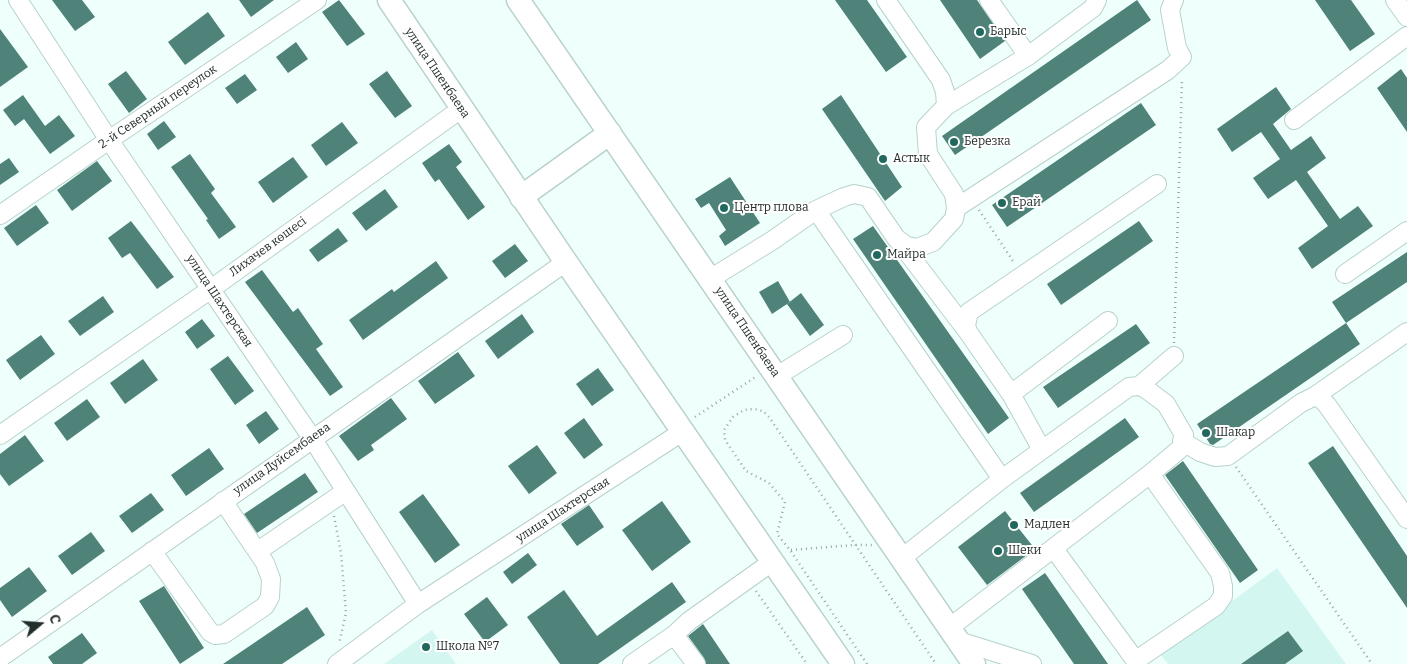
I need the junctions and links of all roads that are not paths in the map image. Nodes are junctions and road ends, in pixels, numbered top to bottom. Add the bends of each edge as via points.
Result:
1 (18, 0) edge
2 (317, 0) edge
3 (389, 0) edge
4 (518, 0) edge
5 (886, 0) edge
6 (989, 0) edge
7 (1097, 0) edge
8 (1394, 0) edge
9 (1169, 3) edge
10 (1407, 17) edge
11 (1407, 36) edge
12 (1028, 56) junction
13 (946, 106) junction
14 (461, 109) junction
15 (1294, 120) dead end
16 (610, 133) junction
17 (109, 140) junction
18 (1157, 184) dead end
19 (522, 197) junction
20 (956, 208) junction
21 (816, 210) junction
22 (0, 215) edge
23 (1407, 231) edge
24 (896, 238) junction
25 (566, 262) junction
26 (1345, 274) dead end
27 (710, 279) junction
28 (211, 288) junction
29 (1108, 321) dead end
30 (968, 332) junction
31 (1407, 332) edge
32 (843, 335) dead end
33 (1174, 356) road end
34 (774, 372) junction
35 (1139, 386) junction
36 (1011, 394) junction
37 (1315, 396) junction
38 (681, 430) junction
39 (0, 435) edge
40 (312, 438) junction
41 (1182, 441) junction
42 (1042, 450) junction
43 (1150, 474) junction
44 (1002, 479) junction
45 (339, 495) junction
46 (223, 501) junction
47 (1406, 517) edge
48 (1054, 549) junction
49 (152, 551) junction
50 (258, 551) junction
51 (777, 556) junction
52 (902, 558) junction
53 (418, 604) junction
54 (674, 635) junction
55 (954, 635) junction
56 (337, 656) edge
57 (0, 658) edge
58 (1137, 662) edge
59 (632, 664) edge
60 (696, 664) edge
61 (843, 664) edge
62 (974, 664) edge
63 (1032, 664) edge

1 - 17 street, улица Шахтерская
2 - 17 street, 2-й Северный переулок
3 - 14 main road, улица Пшенбаева
4 - 16 main road, улица Пшенбаева
5 - 13 street via 941,80
6 - 12 street
7 - 12 street via 1093,8
8 - 10 street
9 - 20 street via 1177,48 1182,57 1168,70
11 - 15 street
12 - 13 street
13 - 20 street via 926,127 926,142 932,162 954,194
14 - 19 main road, улица Пшенбаева
14 - 28 street, Лихачев көшесі
16 - 19 main road
16 - 27 main road, улица Пшенбаева
17 - 22 street, 2-й Северный переулок
17 - 28 street, улица Шахтерская
18 - 30 street via 969,312
19 - 25 main road, улица Пшенбаева
20 - 24 street via 954,219 933,242 917,248
21 - 24 street via 854,194 868,197
21 - 27 street
21 - 44 street
23 - 26 street
24 - 30 street
25 - 38 main road, улица Пшенбаева
25 - 40 street, улица Дуйсембаева
27 - 34 main road, улица Пшенбаева
28 - 39 street, Лихачев көшесі
28 - 40 street, улица Шахтерская
29 - 36 street
30 - 36 street
31 - 37 street
32 - 34 street
33 - 35 street
34 - 52 main road, улица Пшенбаева
35 - 41 street via 1166,404 1184,435
35 - 42 street via 1129,387
36 - 42 street
37 - 41 street via 1228,456 1215,457
37 - 47 street via 1326,405
38 - 51 main road, улица Пшенбаева
38 - 53 street, улица Шахтерская
40 - 45 street, улица Шахтерская
40 - 46 street, улица Дуйсембаева
41 - 43 street via 1181,448
42 - 44 street
43 - 48 street
43 - 58 street via 1220,573 1223,596 1216,606
44 - 52 street
45 - 50 street
45 - 53 street, улица Шахтерская
46 - 49 street, улица Дуйсембаева
46 - 50 street
48 - 55 street
48 - 58 street
49 - 50 street via 215,635 224,634 265,606 270,597 271,579
49 - 57 street, улица Дуйсембаева
51 - 54 street via 689,620
51 - 61 main road, улица Пшенбаева
52 - 55 main road, улица Пшенбаева
53 - 56 street, улица Шахтерская
54 - 59 street
54 - 60 street
55 - 62 main road, улица Пшенбаева
55 - 63 street

